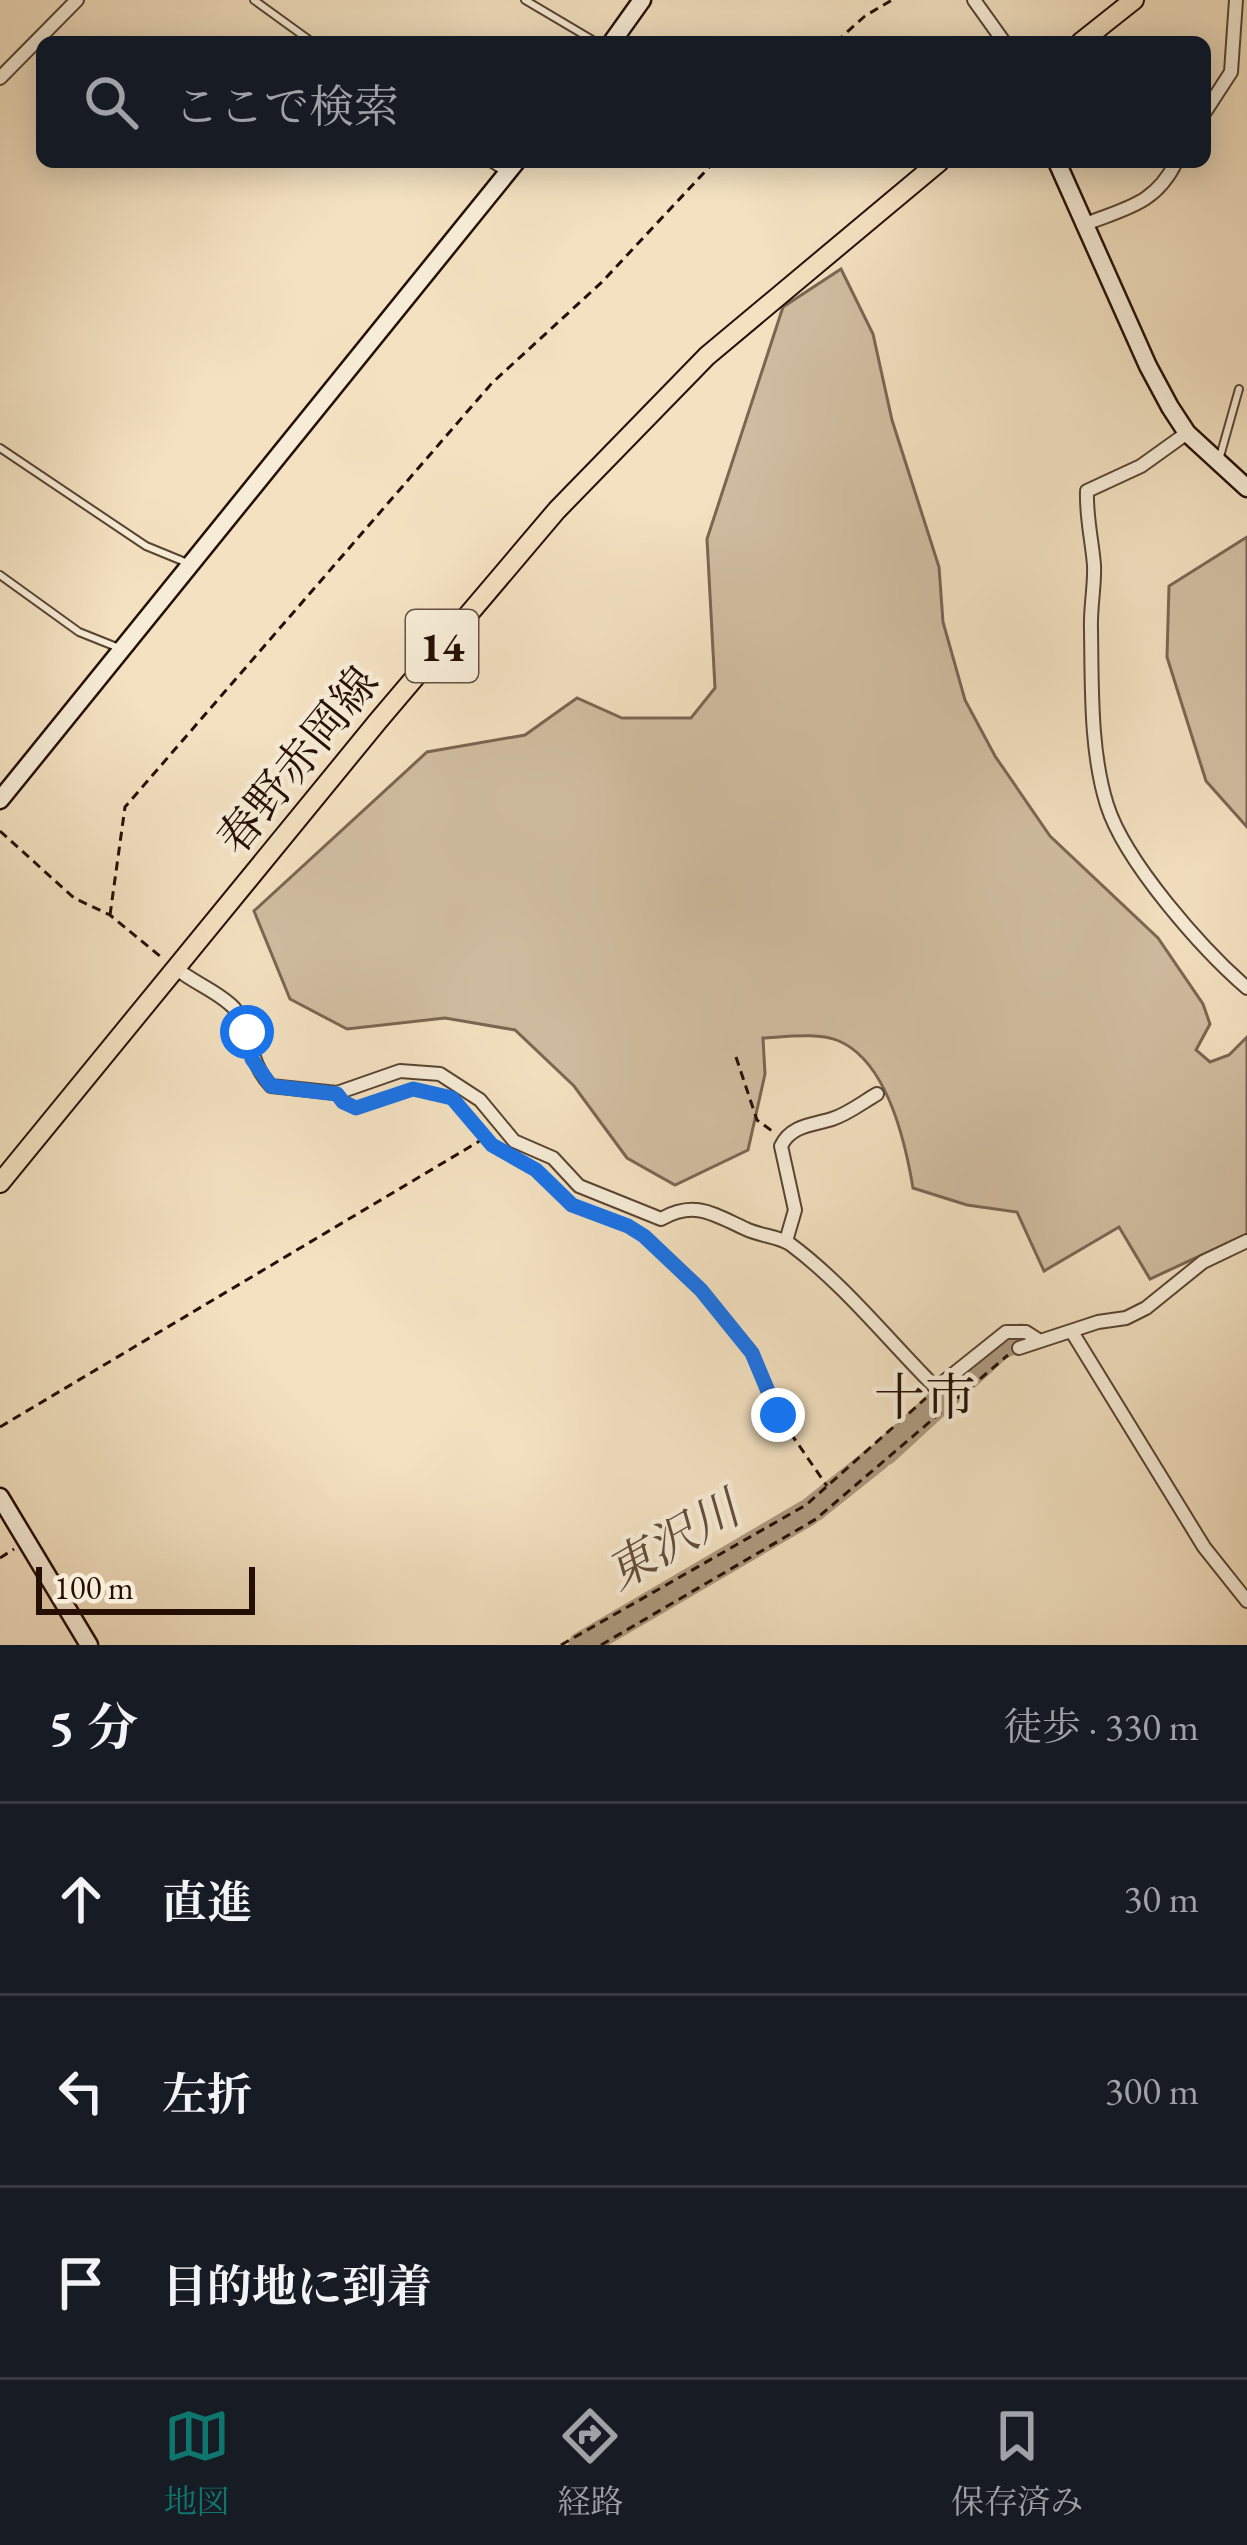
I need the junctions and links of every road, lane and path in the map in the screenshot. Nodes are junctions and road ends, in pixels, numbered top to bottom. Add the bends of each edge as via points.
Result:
1 (76, 0) edge
2 (254, 0) edge
3 (525, 0) edge
4 (642, 0) edge
5 (892, 0) edge
6 (974, 0) edge
7 (1134, 0) edge
8 (1236, 0) edge
9 (41, 36) edge
10 (304, 36) edge
11 (586, 36) edge
12 (616, 36) edge
13 (843, 36) edge
14 (1000, 36) edge
15 (1089, 36) edge
16 (36, 41) edge
17 (0, 78) edge
18 (1211, 103) edge
19 (511, 168) edge
20 (708, 168) edge
21 (931, 168) edge
22 (1059, 168) edge
23 (1173, 168) edge
24 (1083, 225) junction
25 (1238, 389) dead end
26 (1187, 434) junction
27 (0, 448) edge
28 (1218, 463) junction
29 (1247, 488) edge
30 (192, 565) junction
31 (0, 575) edge
32 (123, 650) junction
33 (0, 800) edge
34 (0, 831) edge
35 (110, 915) junction
36 (177, 969) junction
37 (1247, 988) edge
38 (736, 1057) dead end
39 (337, 1094) junction
40 (877, 1094) dead end
41 (784, 1137) junction
42 (484, 1138) junction
43 (0, 1184) edge
44 (786, 1241) junction
45 (1247, 1241) edge
46 (1072, 1332) junction
47 (1040, 1341) junction
48 (1019, 1348) joint
49 (936, 1388) junction
50 (0, 1427) edge
51 (875, 1446) junction
52 (886, 1462) junction
53 (827, 1486) junction
54 (0, 1497) edge
55 (806, 1505) junction
56 (816, 1519) junction
57 (1247, 1601) edge
58 (89, 1645) edge
59 (561, 1645) edge
60 (602, 1645) edge

1 - 9 street
2 - 10 lane
3 - 11 lane
4 - 12 street
5 - 13 path
6 - 14 street
7 - 15 main road
8 - 18 street via 1231,72
16 - 17 street
19 - 30 street
20 - 35 path via 602,282 491,383 125,807
21 - 36 main road, 春野赤岡線 / 14 via 707,356 557,510
22 - 24 street
23 - 24 street via 1145,201
24 - 26 street
25 - 28 lane
26 - 28 street
26 - 37 street via 1087,491 1098,759 1108,808 1133,854 1192,933
27 - 30 lane via 146,546
28 - 29 street
30 - 32 street
31 - 32 lane via 80,632
32 - 33 street
34 - 35 path via 74,898
35 - 36 path
36 - 39 street via 235,1008 271,1086
36 - 43 main road, 春野赤岡線 / 14
38 - 41 path via 757,1120
39 - 42 path via 356,1108 413,1089 452,1098
39 - 44 street via 400,1071 440,1074 480,1100 514,1141 553,1157 593,1194 661,1219 701,1207
40 - 41 street
41 - 44 street via 795,1210
42 - 50 path
42 - 53 path via 536,1170 572,1205 644,1236 701,1290 752,1353 778,1415
44 - 49 street
45 - 46 street via 1203,1262 1146,1308
46 - 47 street
46 - 57 street via 1204,1547
47 - 48 street
47 - 49 street via 1006,1332
48 - 52 path
49 - 51 path
51 - 52 path
51 - 53 path
52 - 56 path
53 - 55 path
54 - 58 street
55 - 56 path
55 - 59 path
56 - 60 path

